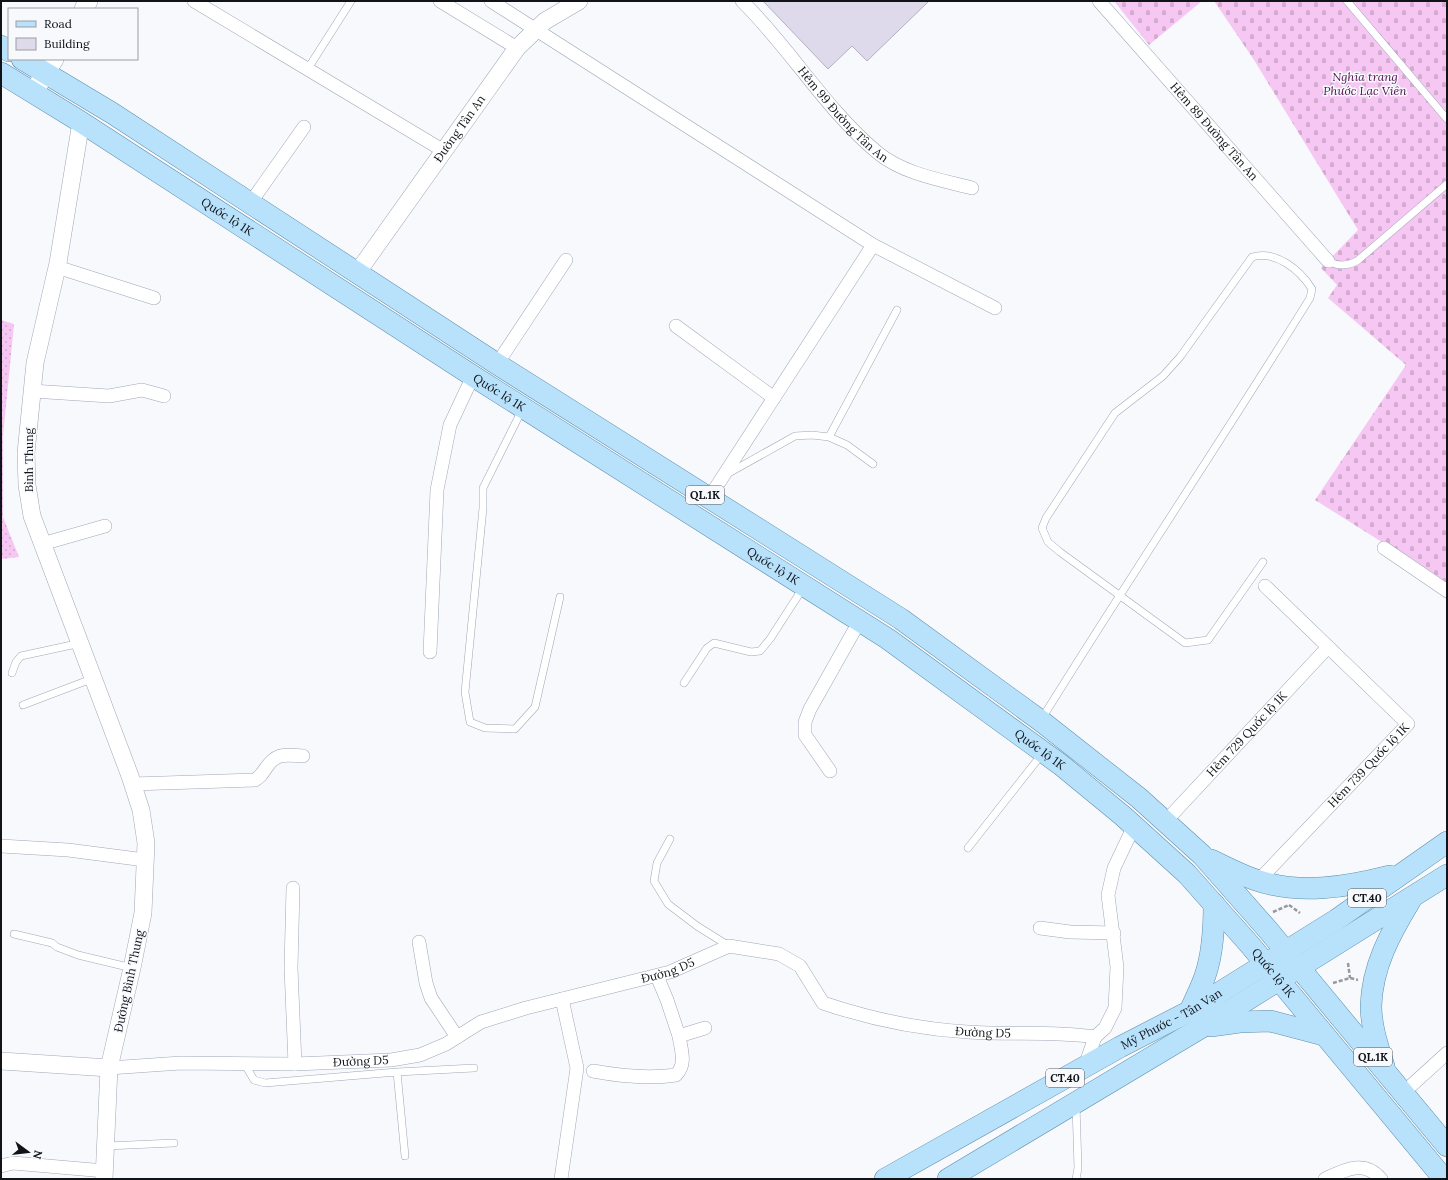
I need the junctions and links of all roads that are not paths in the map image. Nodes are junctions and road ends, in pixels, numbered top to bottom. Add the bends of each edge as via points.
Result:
1 (194, 1) edge
2 (351, 1) edge
3 (440, 1) edge
4 (490, 1) edge
5 (578, 1) edge
6 (742, 1) edge
7 (1100, 1) edge
8 (1347, 1) edge
9 (535, 29) junction
10 (517, 48) junction
11 (26, 60) edge
12 (50, 66) edge
13 (307, 70) junction
14 (1, 73) edge
15 (33, 93) junction
16 (82, 94) junction
17 (1447, 119) edge
18 (82, 122) junction
19 (304, 127) dead end
20 (444, 151) junction
21 (1447, 184) edge
22 (972, 188) dead end
23 (251, 202) junction
24 (873, 246) junction
25 (566, 260) dead end
26 (1328, 261) joint
27 (57, 267) junction
28 (357, 272) junction
29 (343, 292) junction
30 (154, 298) dead end
31 (994, 308) dead end
32 (897, 310) dead end
33 (676, 326) dead end
34 (497, 364) junction
35 (473, 376) junction
36 (32, 391) junction
37 (164, 396) dead end
38 (774, 398) junction
39 (523, 408) junction
40 (829, 437) junction
41 (873, 464) dead end
42 (723, 476) junction
43 (709, 498) junction
44 (105, 526) dead end
45 (42, 544) junction
46 (1384, 548) dead end
47 (1263, 562) dead end
48 (804, 586) junction
49 (1265, 586) dead end
50 (1447, 591) edge
51 (1119, 594) junction
52 (560, 597) dead end
53 (859, 622) junction
54 (81, 643) junction
55 (1328, 647) junction
56 (430, 652) dead end
57 (12, 674) dead end
58 (94, 678) junction
59 (684, 683) dead end
60 (23, 705) dead end
61 (1041, 721) junction
62 (1043, 752) junction
63 (303, 756) dead end
64 (830, 771) dead end
65 (133, 784) junction
66 (1165, 822) junction
67 (1134, 826) junction
68 (670, 839) dead end
69 (1447, 842) edge
70 (1, 846) edge
71 (968, 848) dead end
72 (1202, 855) junction
73 (146, 860) junction
74 (1400, 874) junction
75 (1447, 874) edge
76 (1258, 881) junction
77 (293, 888) dead end
78 (1412, 897) junction
79 (1214, 904) junction
80 (1040, 928) dead end
81 (1114, 933) junction
82 (14, 934) dead end
83 (419, 942) dead end
84 (729, 946) junction
85 (1286, 951) junction
86 (1265, 964) junction
87 (132, 968) junction
88 (1299, 968) junction
89 (657, 976) junction
90 (1279, 980) junction
91 (562, 999) junction
92 (1190, 1011) junction
93 (705, 1028) dead end
94 (1201, 1028) junction
95 (1324, 1035) junction
96 (679, 1036) junction
97 (457, 1037) junction
98 (1095, 1037) junction
99 (1447, 1053) edge
100 (1, 1061) edge
101 (244, 1063) junction
102 (294, 1064) junction
103 (1085, 1066) junction
104 (109, 1068) junction
105 (474, 1068) dead end
106 (397, 1072) junction
107 (593, 1072) dead end
108 (1386, 1072) junction
109 (1403, 1093) junction
110 (1076, 1102) junction
111 (1443, 1135) edge
112 (174, 1143) dead end
113 (106, 1146) junction
114 (405, 1156) dead end
115 (1, 1166) edge
116 (104, 1175) edge
117 (561, 1179) edge
118 (885, 1179) edge
119 (948, 1179) edge
120 (1076, 1179) edge
121 (1324, 1179) edge
122 (1381, 1179) edge
123 (1444, 1179) edge

1 - 13 street
2 - 13 lane
3 - 10 street
4 - 9 street
5 - 9 street, Đường Tân An
6 - 22 street, Hẻm 99 Đường Tân An via 841,116 879,153 926,176
7 - 26 street, Hẻm 89 Đường Tân An
8 - 17 lane
9 - 10 street, Đường Tân An
9 - 24 street
10 - 20 street, Đường Tân An
11 - 12 main road, Quốc lộ 1K / QL.1K
12 - 15 main road
12 - 16 main road, Quốc lộ 1K / QL.1K
13 - 20 street
14 - 15 main road, Quốc lộ 1K / QL.1K
15 - 18 main road, Quốc lộ 1K / QL.1K
16 - 18 main road
16 - 23 main road, Quốc lộ 1K / QL.1K
18 - 27 street, Bình Thung
18 - 29 main road, Quốc lộ 1K / QL.1K
19 - 23 street
20 - 28 street, Đường Tân An
21 - 26 lane via 1357,261 1340,266
23 - 28 main road, Quốc lộ 1K / QL.1K
24 - 31 street
24 - 38 street
25 - 34 street
27 - 30 street
27 - 36 street, Bình Thung via 35,363
28 - 29 main road
28 - 34 main road, Quốc lộ 1K / QL.1K
29 - 35 main road, Quốc lộ 1K / QL.1K
32 - 40 lane
33 - 38 street
34 - 43 main road, Quốc lộ 1K / QL.1K
35 - 39 main road, Quốc lộ 1K / QL.1K
35 - 56 street via 450,425 437,490
36 - 37 street via 110,396 142,390
36 - 45 street, Bình Thung via 26,453 27,485 32,516
38 - 42 street
39 - 48 main road, Quốc lộ 1K / QL.1K
39 - 52 lane via 483,488 465,692 470,722 485,728 515,729 535,707
40 - 41 lane via 847,445
40 - 42 lane via 795,436
42 - 43 street
43 - 61 main road, Quốc lộ 1K / QL.1K via 901,619
44 - 45 street
45 - 54 street, Bình Thung
46 - 50 street
47 - 51 lane via 1208,640 1185,643
48 - 53 main road, Quốc lộ 1K / QL.1K
48 - 59 lane via 760,651 751,652 714,643 707,648
49 - 55 street, Hẻm 739 Quốc lộ 1K
51 - 51 lane via 1213,453 1310,298 1312,289 1304,276 1280,259 1261,254 1252,257 1180,357 1162,376 1116,413 1046,518 1042,528 1048,542
51 - 61 lane
53 - 62 main road, Quốc lộ 1K / QL.1K via 888,639
53 - 64 street via 805,722 805,735
54 - 57 lane via 21,656
54 - 58 street, Bình Thung
55 - 66 street, Hẻm 729 Quốc lộ 1K
55 - 76 street, Hẻm 739 Quốc lộ 1K via 1408,724
58 - 60 lane
58 - 65 street, Bình Thung
61 - 66 main road, Quốc lộ 1K / QL.1K via 1133,793
62 - 67 main road, Quốc lộ 1K / QL.1K via 1061,764
62 - 71 lane
63 - 65 street via 278,756 272,759 260,777 254,780
65 - 73 street, Đường Bình Thung via 141,810
66 - 72 main road, Quốc lộ 1K / QL.1K
67 - 79 main road, Quốc lộ 1K / QL.1K via 1187,874
67 - 81 street via 1114,868 1108,895
68 - 84 lane via 657,863 654,881 668,904
69 - 74 main road, Mỹ Phước - Tân Vạn / CT.40
70 - 73 street via 68,850
72 - 76 main road
72 - 85 main road, Quốc lộ 1K / QL.1K
73 - 87 street, Đường Bình Thung via 143,912
74 - 76 main road via 1355,885 1333,887 1309,888
74 - 85 main road, Mỹ Phước - Tân Vạn / CT.40 via 1336,920
75 - 78 main road, Mỹ Phước - Tân Vạn / CT.40
77 - 102 street via 291,968
78 - 88 main road, Mỹ Phước - Tân Vạn / CT.40
78 - 108 main road via 1385,945 1374,977 1371,1006 1375,1034
79 - 86 main road, Quốc lộ 1K / QL.1K
79 - 92 main road via 1210,956
80 - 81 street
81 - 98 street via 1117,967 1115,1008 1105,1028
82 - 87 lane via 52,943 78,955
83 - 97 street via 431,998
84 - 89 street, Đường D5
84 - 98 street, Đường D5 via 779,954 800,966 822,1003 878,1020 968,1032
85 - 86 main road, Mỹ Phước - Tân Vạn
85 - 88 main road, Quốc lộ 1K / QL.1K
86 - 90 main road, Quốc lộ 1K / QL.1K
86 - 92 main road, Mỹ Phước - Tân Vạn / CT.40
87 - 104 street, Đường Bình Thung
88 - 90 main road, Mỹ Phước - Tân Vạn
88 - 108 main road, Quốc lộ 1K / QL.1K
89 - 91 street, Đường D5
89 - 96 street
90 - 94 main road, Mỹ Phước - Tân Vạn / CT.40
90 - 95 main road, Quốc lộ 1K / QL.1K
91 - 97 street, Đường D5 via 481,1022
91 - 117 street via 577,1068
92 - 103 main road, Mỹ Phước - Tân Vạn / CT.40
93 - 96 street
94 - 95 main road via 1240,1022 1270,1021
94 - 110 main road, Mỹ Phước - Tân Vạn / CT.40
95 - 123 main road, Quốc lộ 1K / QL.1K
96 - 107 street via 683,1061 676,1075 619,1076
97 - 102 street, Đường D5 via 420,1055 391,1060
98 - 103 street
99 - 109 street
100 - 104 street, Đường D5
101 - 102 street, Đường D5
101 - 104 street, Đường D5 via 181,1063
101 - 106 lane via 254,1080 265,1083
103 - 118 main road, Mỹ Phước - Tân Vạn / CT.40
104 - 113 street, Đường Bình Thung
105 - 106 lane
106 - 114 lane
108 - 109 main road, Quốc lộ 1K / QL.1K
109 - 111 main road, Quốc lộ 1K / QL.1K
110 - 119 main road, Mỹ Phước - Tân Vạn / CT.40
110 - 120 lane
112 - 113 lane
113 - 116 street, Đường Bình Thung
115 - 116 street via 13,1163
121 - 122 street via 1345,1169 1359,1167 1369,1169

